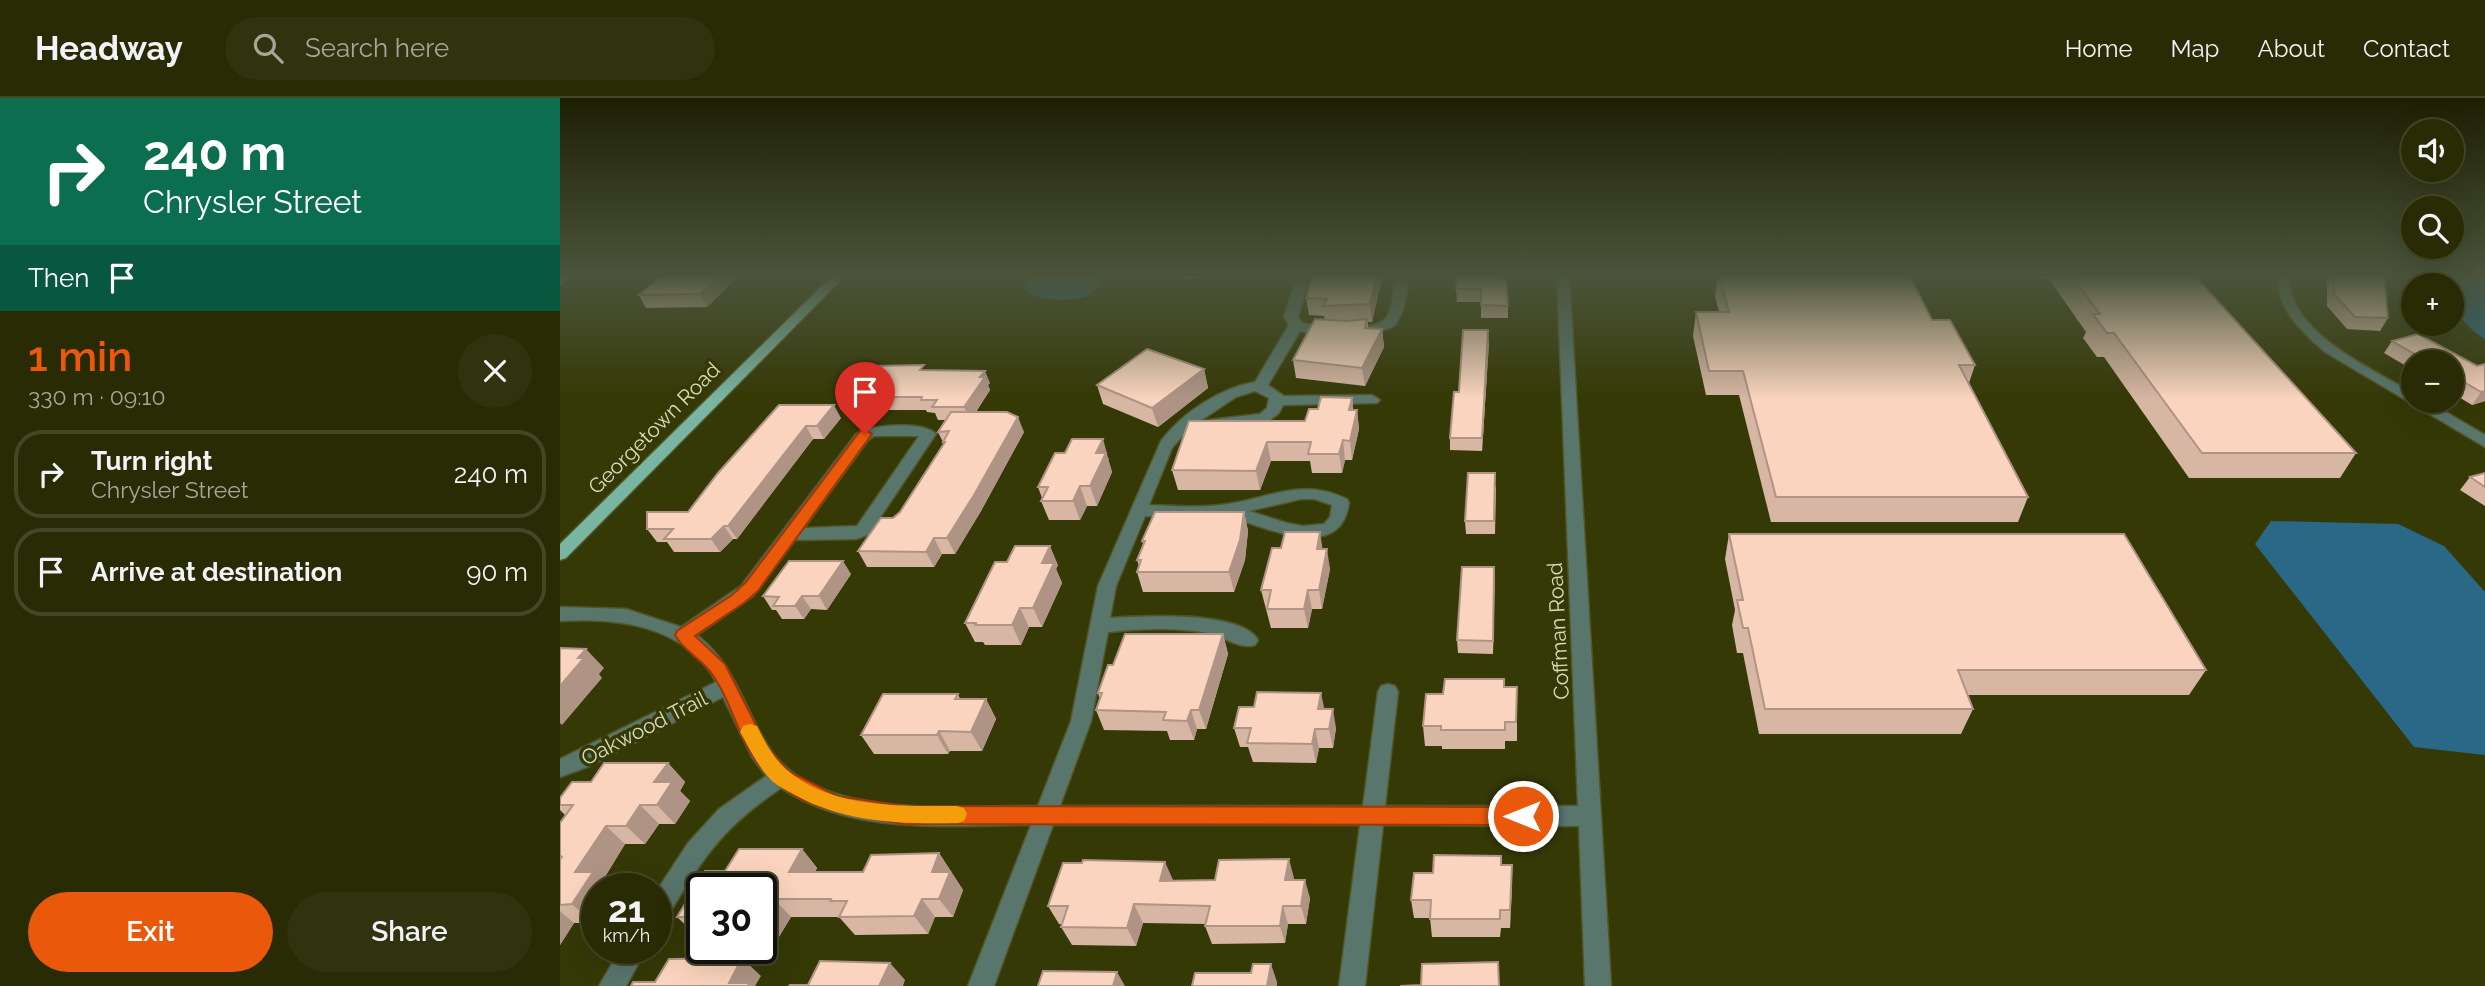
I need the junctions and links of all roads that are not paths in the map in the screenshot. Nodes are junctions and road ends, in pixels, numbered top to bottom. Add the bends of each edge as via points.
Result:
1 (798, 316) edge
2 (1291, 316) edge
3 (1395, 316) edge
4 (1565, 316) edge
5 (2298, 316) edge
6 (1296, 325) junction
7 (1259, 387) junction
8 (2401, 391) edge
9 (1372, 400) dead end
10 (1278, 401) junction
11 (2437, 413) edge
12 (1181, 428) junction
13 (2485, 442) edge
14 (1138, 510) junction
15 (1230, 510) junction
16 (790, 534) junction
17 (560, 554) edge
18 (560, 614) edge
19 (1098, 626) junction
20 (683, 635) junction
21 (1248, 640) dead end
22 (727, 686) junction
23 (1388, 692) dead end
24 (560, 768) edge
25 (781, 777) junction
26 (1046, 814) junction
27 (1373, 816) junction
28 (1590, 816) junction
29 (672, 888) edge
30 (625, 964) edge
31 (612, 986) edge
32 (981, 986) edge
33 (1352, 986) edge
34 (1598, 986) edge

1 - 17 main road, Georgetown Road
2 - 6 street
3 - 6 street via 1379,328 1308,330
4 - 28 street, Coffman Road
5 - 8 street via 2337,352
6 - 7 street
7 - 10 street via 1274,392
7 - 12 street via 1234,391
9 - 10 street
10 - 12 street via 1275,410 1261,418
11 - 13 street
12 - 14 street via 1164,448
14 - 15 street
14 - 19 street via 1107,586
15 - 15 street via 1301,493 1325,493 1341,503 1338,520 1327,530 1302,532 1280,529
16 - 16 street via 865,434 927,432 863,530
16 - 20 street via 747,592
18 - 20 street, Oakwood Trail via 638,619
19 - 21 street via 1185,622
19 - 26 street via 1084,711
20 - 22 street, Oakwood Trail via 709,657
22 - 24 street, Oakwood Trail
22 - 25 street, Oakwood Trail via 760,751
23 - 27 street
25 - 26 street, Oakwood Trail via 821,799 866,811
25 - 29 street via 711,831
26 - 27 street, Oakwood Trail
26 - 32 street
27 - 28 street, Oakwood Trail
27 - 33 street
28 - 34 street, Coffman Road
30 - 31 street

